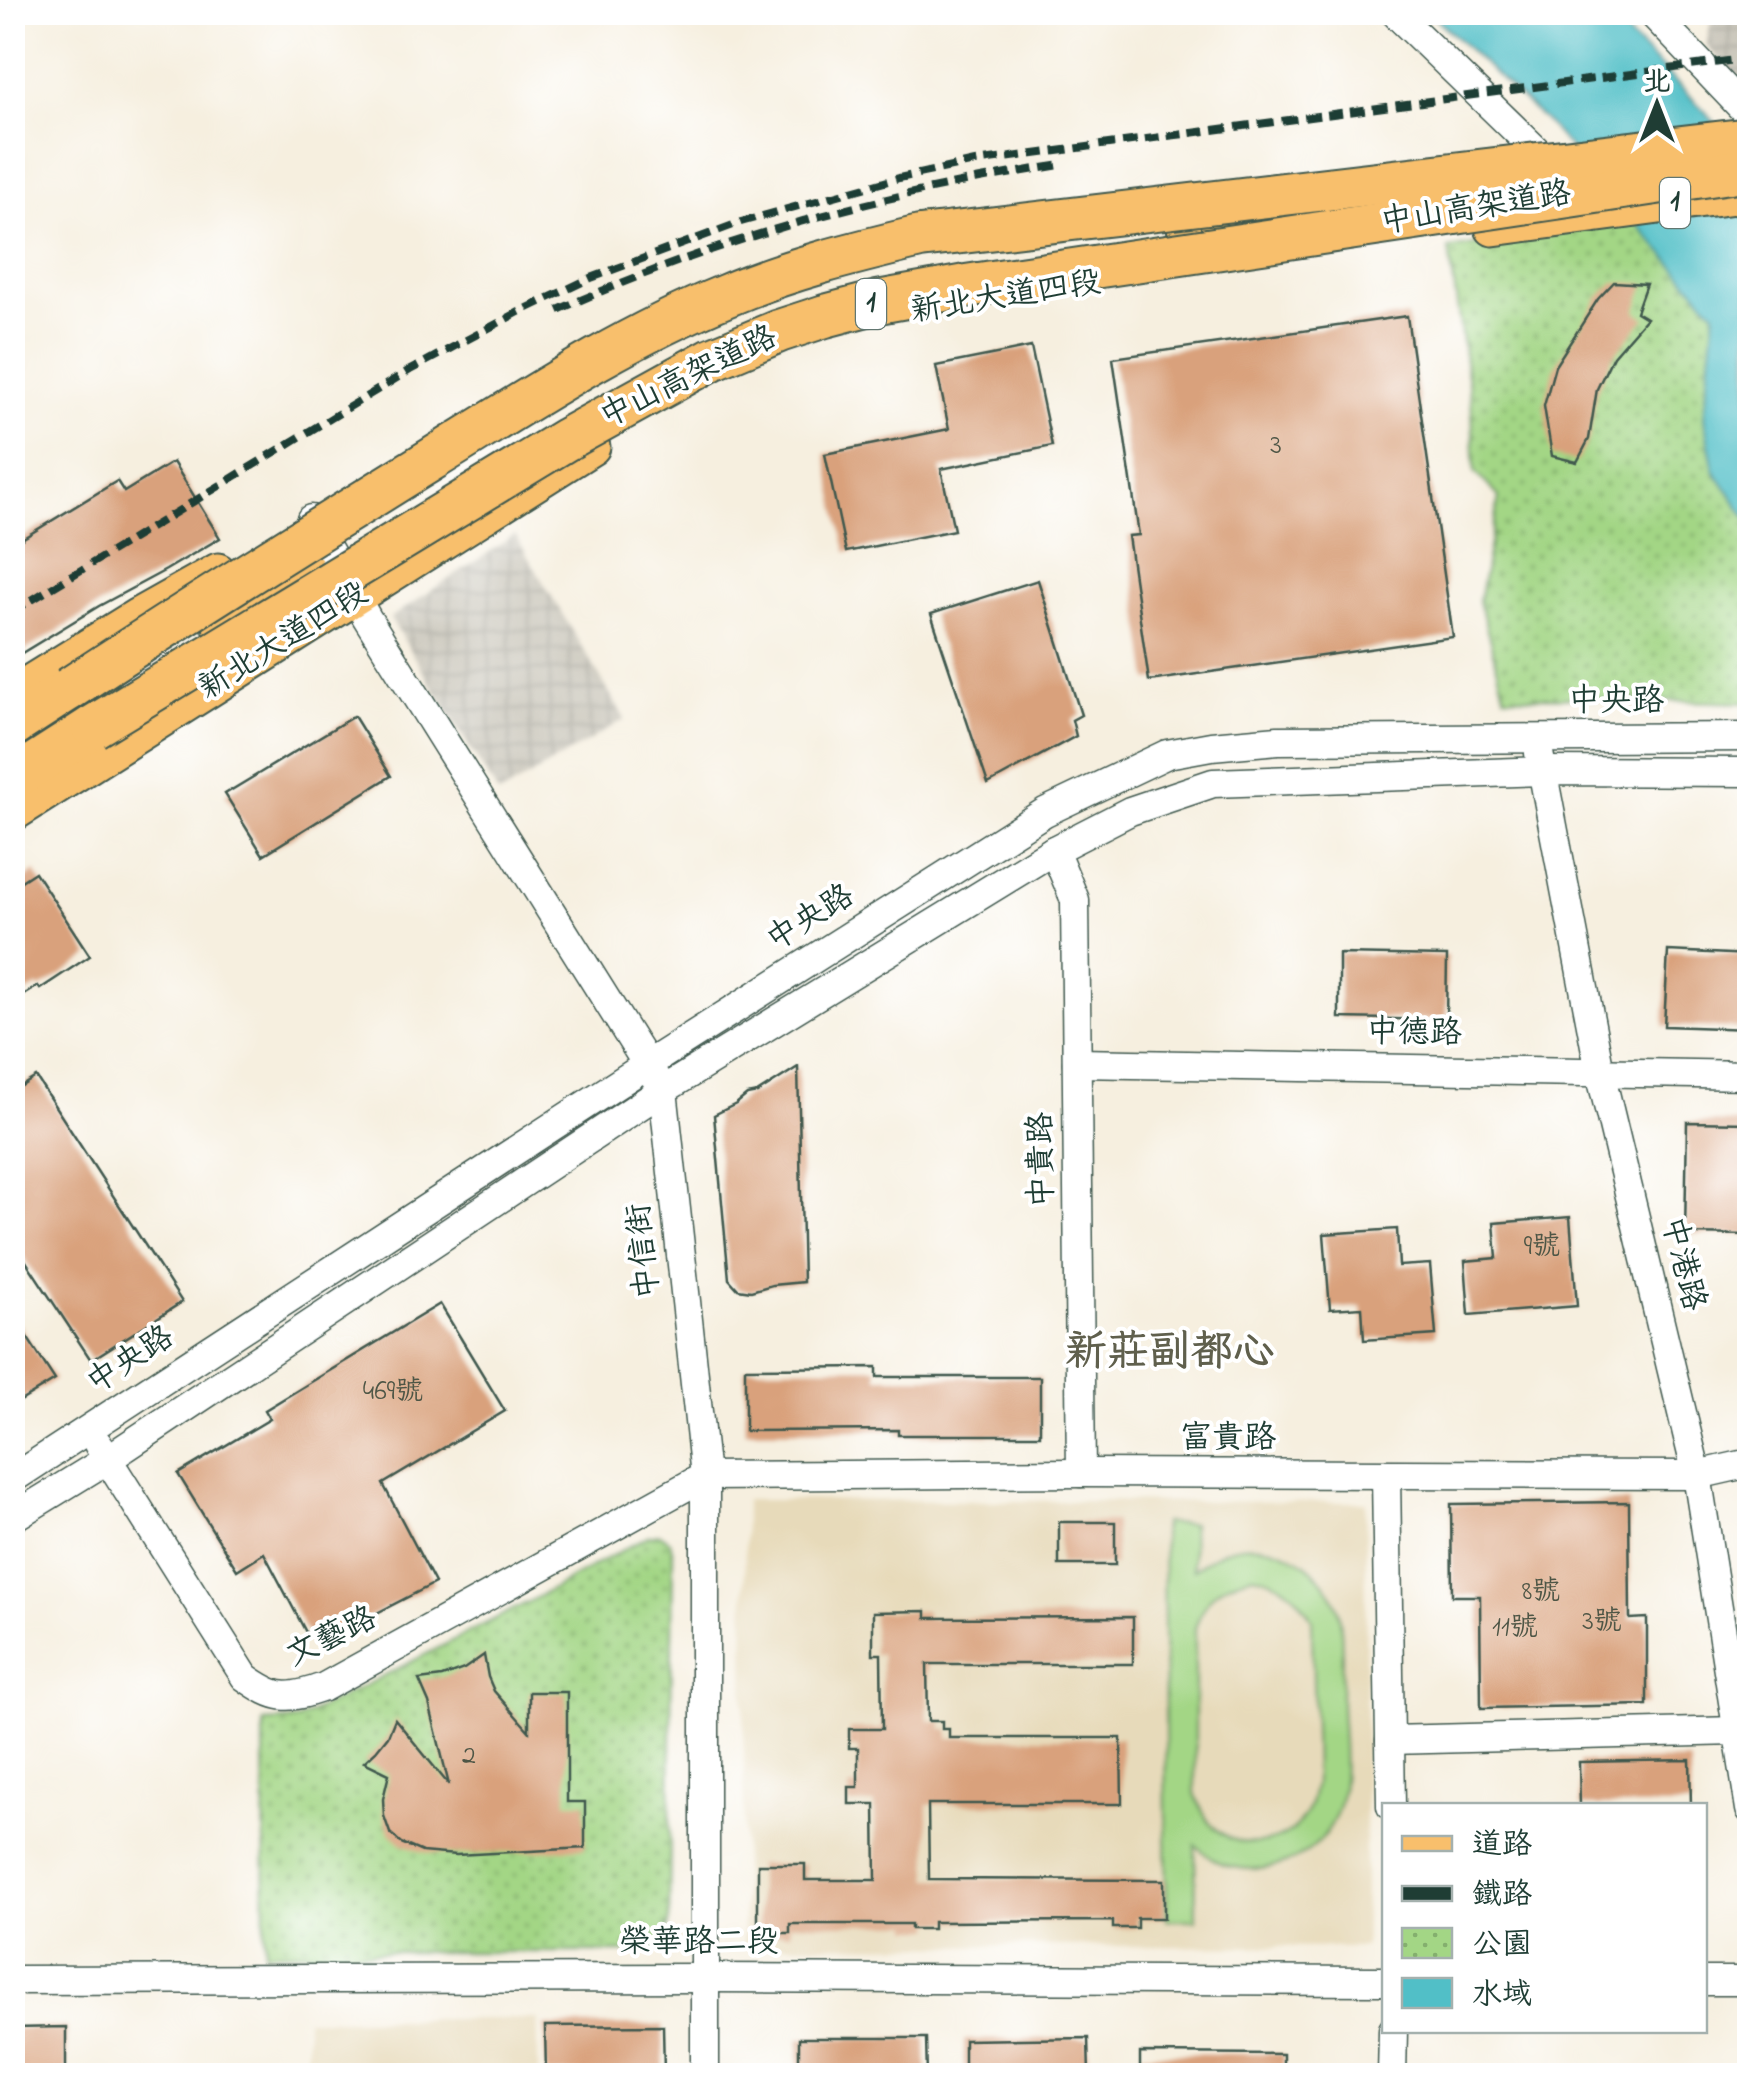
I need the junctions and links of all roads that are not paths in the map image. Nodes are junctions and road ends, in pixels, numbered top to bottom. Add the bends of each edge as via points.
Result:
1 (1394, 12) edge
2 (1651, 12) edge
3 (1750, 117) edge
4 (1750, 139) edge
5 (1749, 156) edge
6 (1548, 158) junction
7 (1750, 168) edge
8 (1750, 194) edge
9 (1597, 213) junction
10 (520, 397) junction
11 (569, 462) junction
12 (315, 527) junction
13 (355, 598) junction
14 (12, 694) edge
15 (12, 726) edge
16 (93, 728) junction
17 (1536, 737) junction
18 (1750, 737) edge
19 (12, 747) edge
20 (1543, 771) junction
21 (1750, 772) edge
22 (12, 779) edge
23 (12, 814) edge
24 (1054, 850) junction
25 (1077, 1062) junction
26 (648, 1064) junction
27 (1600, 1072) junction
28 (1750, 1075) edge
29 (663, 1090) junction
30 (90, 1430) junction
31 (108, 1460) junction
32 (1750, 1464) edge
33 (1081, 1473) junction
34 (705, 1476) junction
35 (1386, 1476) junction
36 (1698, 1476) junction
37 (12, 1479) edge
38 (12, 1518) edge
39 (1737, 1731) junction
40 (1390, 1740) junction
41 (1391, 1803) edge
42 (1750, 1809) edge
43 (704, 1978) junction
44 (1750, 1979) edge
45 (12, 1980) edge
46 (1382, 1981) edge
47 (1707, 1981) edge
48 (1393, 2033) edge
49 (705, 2076) edge
50 (1392, 2076) edge

1 - 6 street
2 - 3 street
3 - 6 main road, 新北大道四段 / 1
4 - 15 highway, 中山高架道路 / 1, bridge via 920,237 814,264 725,296 561,380
5 - 6 main road, 新北大道四段 / 1
5 - 9 main road, 新北大道四段 / 1, bridge via 1636,192
6 - 9 street
6 - 10 main road, 新北大道四段 / 1 via 928,225 860,238 692,294
6 - 16 highway, bridge via 1507,192 894,271 741,317 626,376 303,570
7 - 16 highway, 中山高架道路 / 1, bridge via 966,286 878,302 779,331 712,359 565,440
8 - 9 main road, 新北大道四段 / 1
9 - 11 main road, 新北大道四段 / 1 via 925,309 850,326 704,381
10 - 11 main road via 530,446 547,460
10 - 12 main road, 新北大道四段 / 1
11 - 13 main road, 新北大道四段 / 1
12 - 13 street, 中信街
12 - 14 main road, 新北大道四段 / 1 via 136,617
12 - 19 main road, 新北大道四段 / 1
13 - 23 main road, 新北大道四段 / 1
13 - 26 street, 中信街
16 - 22 highway, 中山高架道路 / 1
17 - 18 street, 中央路
17 - 20 street, 中港路
17 - 26 street, 中央路 via 1278,740 1167,754 1044,812
20 - 21 street, 中央路
20 - 24 street, 中央路 via 1213,783 1130,810
20 - 27 street, 中港路
24 - 25 street, 中貴路 via 1075,900
24 - 29 street, 中央路
25 - 27 street, 中德路
25 - 33 street, 中貴路
26 - 29 street, 中信街
26 - 30 street, 中央路
27 - 28 street, 中德路
27 - 36 street, 中港路
29 - 31 street, 中央路
29 - 34 street, 中信街
30 - 31 street, 文藝路
30 - 37 street, 中央路
31 - 34 street, 文藝路 via 245,1678 266,1692 294,1697
31 - 38 street, 中央路
32 - 36 street, 富貴路
33 - 34 street, 富貴路
33 - 35 street, 富貴路
34 - 43 street, 中信街
35 - 36 street, 富貴路
35 - 40 street
36 - 39 street, 中港路
39 - 40 street
39 - 42 street, 中港路
40 - 41 street
43 - 45 street, 榮華路二段
43 - 46 street, 榮華路二段
43 - 49 street, 中信街
44 - 47 street
48 - 50 street

